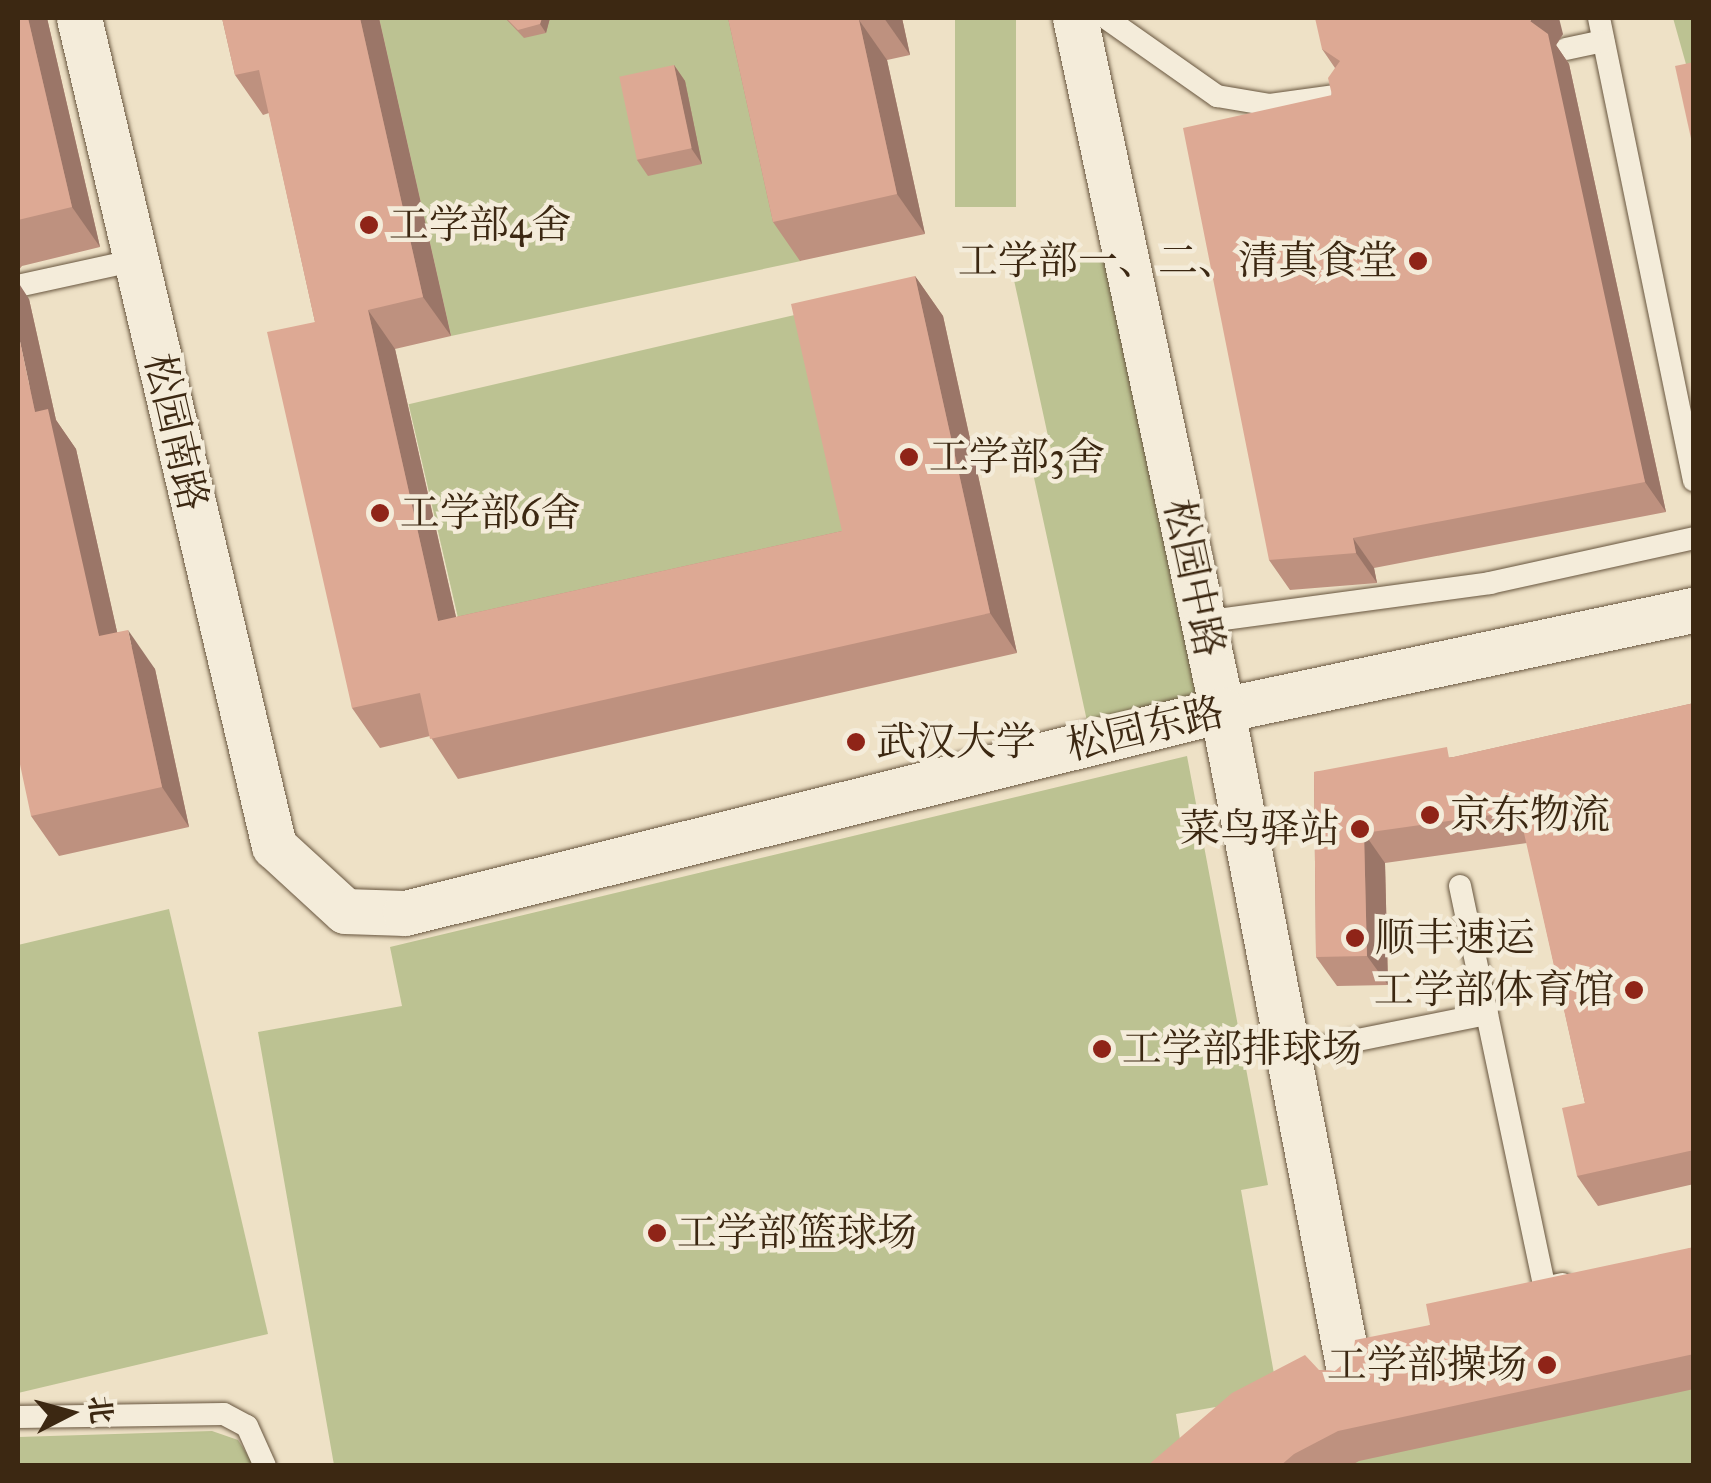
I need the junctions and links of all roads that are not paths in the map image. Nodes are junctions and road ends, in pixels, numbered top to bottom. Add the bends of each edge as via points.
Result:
1 (79, 18) edge
2 (1075, 18) edge
3 (1106, 18) edge
4 (1601, 29) edge
5 (1566, 49) dead end
6 (1346, 94) edge
7 (136, 260) junction
8 (18, 286) edge
9 (1694, 480) edge
10 (1694, 538) edge
11 (1694, 610) edge
12 (1203, 622) junction
13 (1222, 710) junction
14 (274, 846) joint
15 (1460, 886) dead end
16 (1486, 1014) junction
17 (1288, 1054) junction
18 (1582, 1280) edge
19 (1350, 1376) edge
20 (18, 1417) edge
21 (265, 1466) edge

1 - 7 street, 松园南路
2 - 12 street, 松园中路
3 - 6 lane via 1235,102 1270,105
4 - 5 lane
4 - 9 lane
7 - 8 lane
7 - 14 street, 松园南路
10 - 12 lane via 1490,584
11 - 13 street, 松园东路
12 - 13 street, 松园中路
13 - 14 street, 松园东路 via 405,913 345,911
13 - 17 street, 松园中路
15 - 16 lane
16 - 17 lane
16 - 18 lane via 1546,1288
17 - 19 street, 松园中路
20 - 21 lane via 224,1414 246,1426

